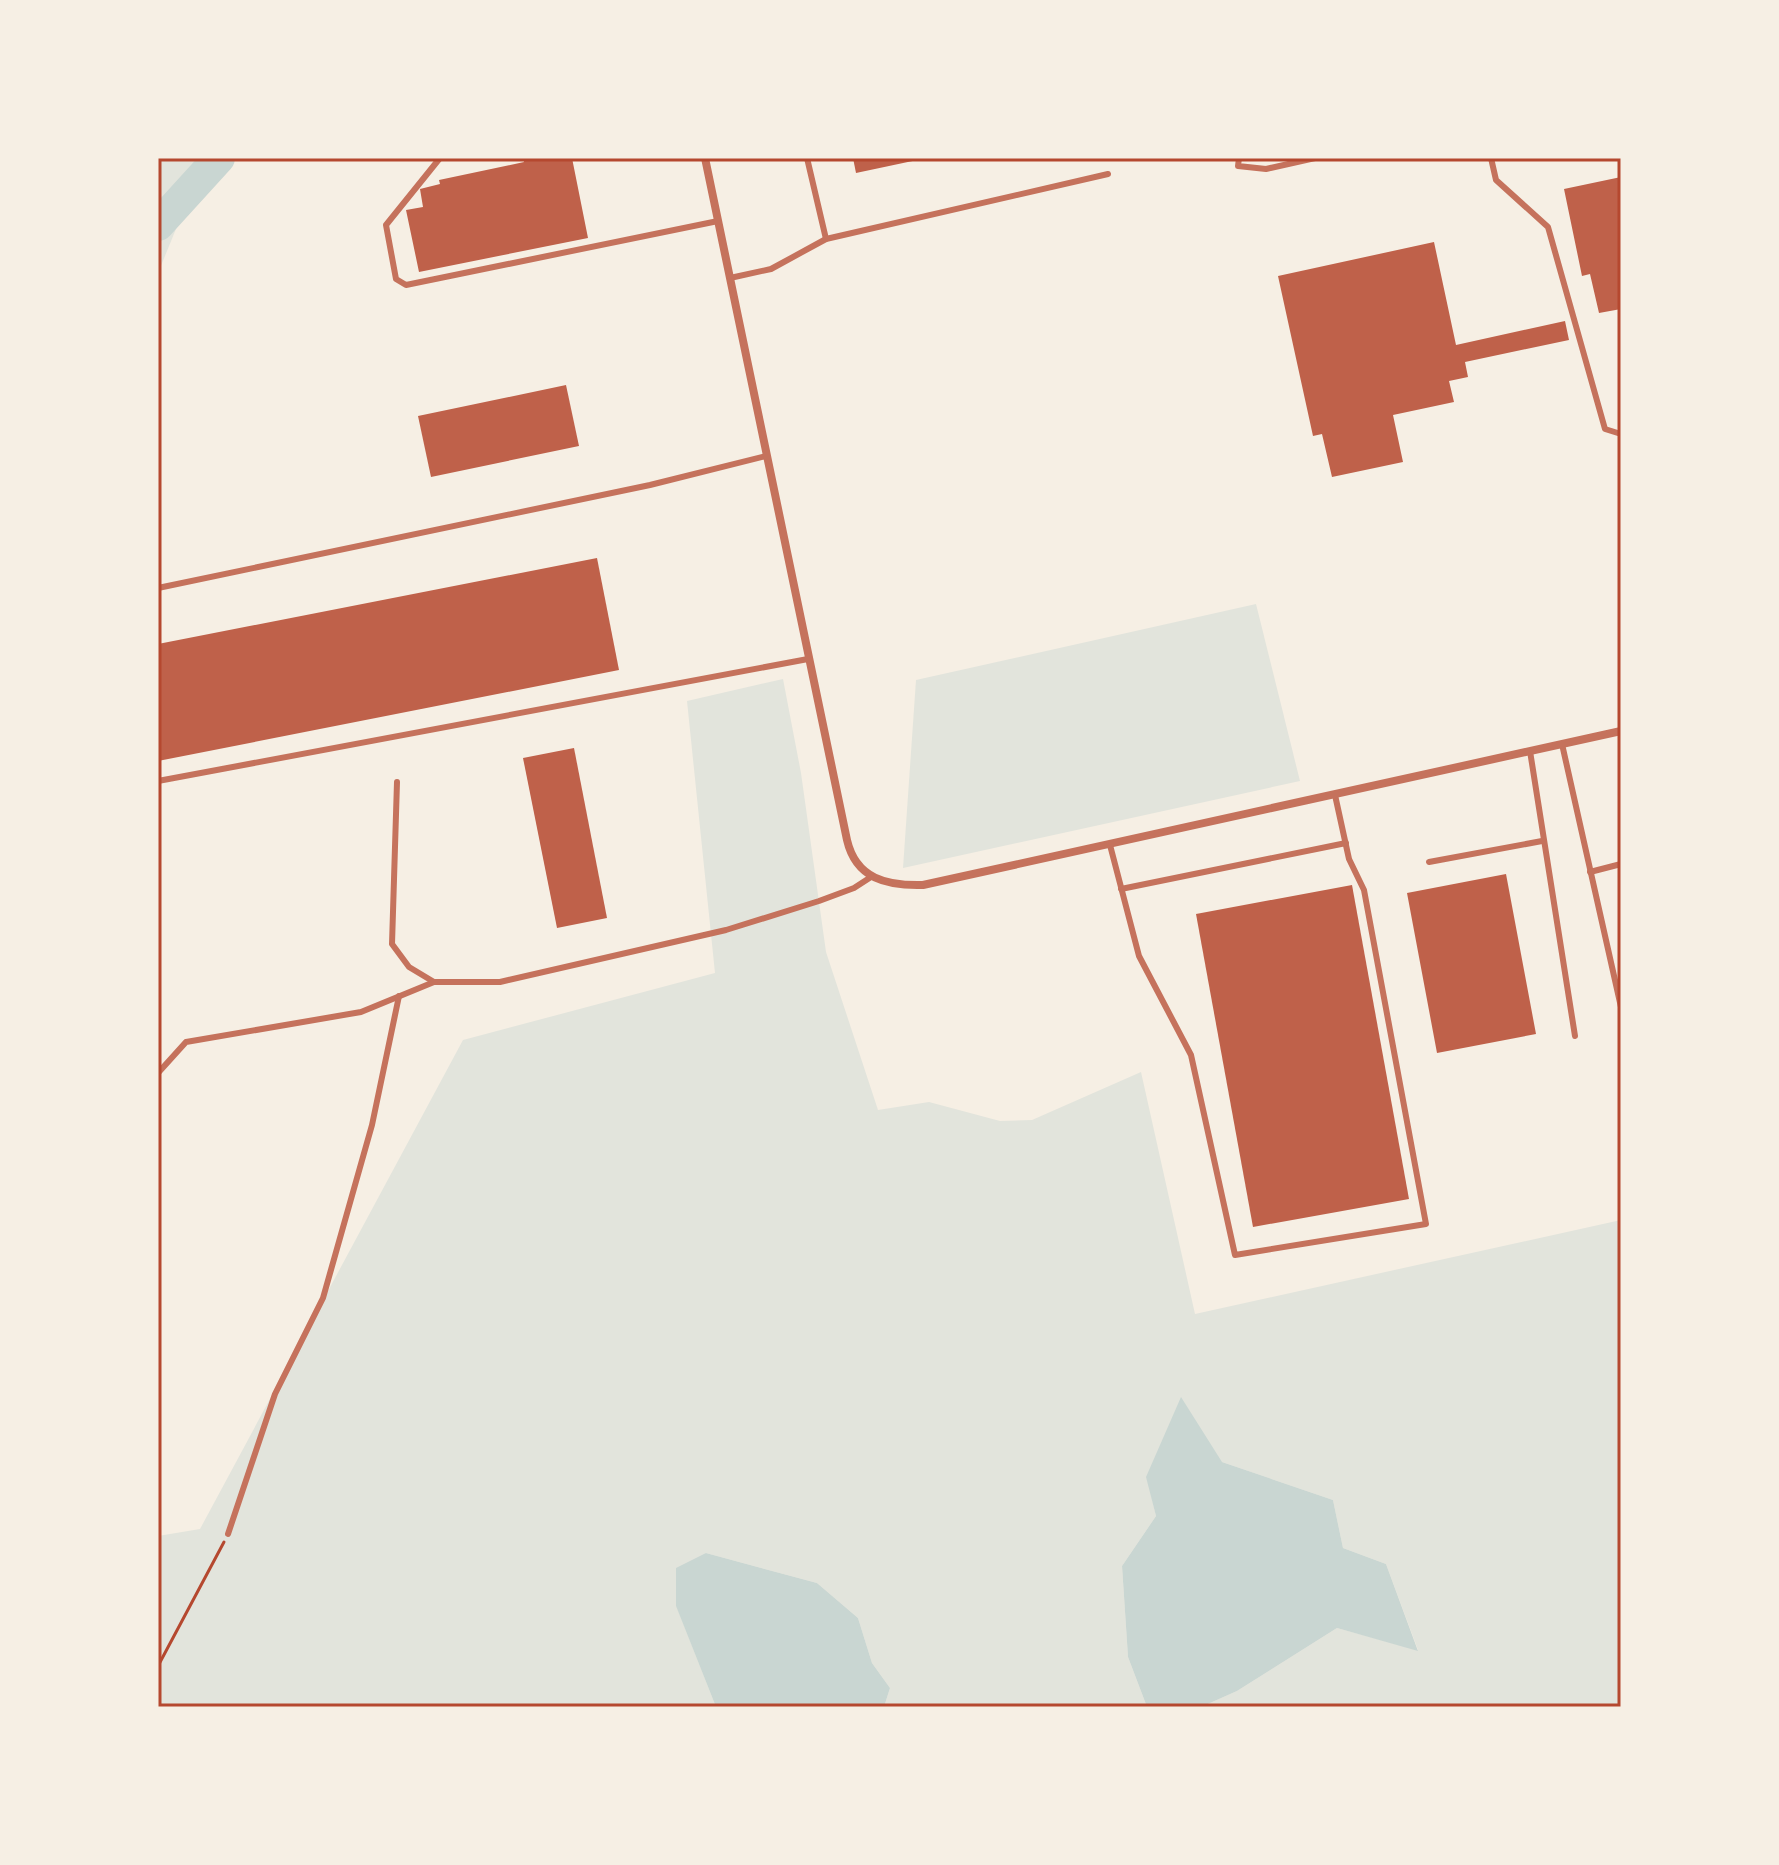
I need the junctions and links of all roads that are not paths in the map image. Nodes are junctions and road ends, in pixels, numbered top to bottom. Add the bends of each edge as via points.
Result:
1 (440, 158) edge
2 (705, 158) edge
3 (807, 158) edge
4 (1239, 158) edge
5 (1315, 158) edge
6 (1491, 158) edge
7 (1108, 174) dead end
8 (718, 221) junction
9 (826, 239) junction
10 (730, 278) junction
11 (1621, 434) edge
12 (766, 456) junction
13 (158, 588) edge
14 (808, 659) junction
15 (1621, 731) edge
16 (1562, 744) junction
17 (1530, 751) junction
18 (158, 781) edge
19 (397, 782) dead end
20 (1335, 795) junction
21 (1542, 841) junction
22 (1346, 843) junction
23 (1110, 845) junction
24 (1429, 862) dead end
25 (1621, 864) edge
26 (1590, 872) junction
27 (871, 877) junction
28 (1121, 889) junction
29 (434, 982) junction
30 (399, 996) junction
31 (1621, 1007) edge
32 (1575, 1036) dead end
33 (158, 1073) edge
34 (228, 1534) road end

1 - 8 lane via 386,225 396,279 406,285
2 - 8 street
3 - 9 lane
4 - 5 lane via 1238,166 1266,169
6 - 11 lane via 1496,180 1548,227 1605,429
7 - 9 lane
8 - 10 street
9 - 10 lane via 771,269
10 - 12 street
12 - 13 lane
12 - 14 street
14 - 18 lane
14 - 27 street via 851,857
15 - 16 street
16 - 17 street
16 - 26 lane
17 - 20 street
17 - 21 lane
19 - 29 lane via 392,944 409,967
20 - 22 lane
20 - 23 street
21 - 24 lane
21 - 32 lane
22 - 28 lane
22 - 28 lane via 1364,890 1426,1224 1235,1255 1191,1055 1139,956
23 - 27 street via 923,885 899,886
23 - 28 lane
25 - 26 lane
26 - 31 lane
27 - 29 lane via 819,901 726,930 500,982
29 - 30 lane
30 - 33 lane via 361,1012 186,1042
30 - 34 lane via 372,1125 323,1298 275,1394

